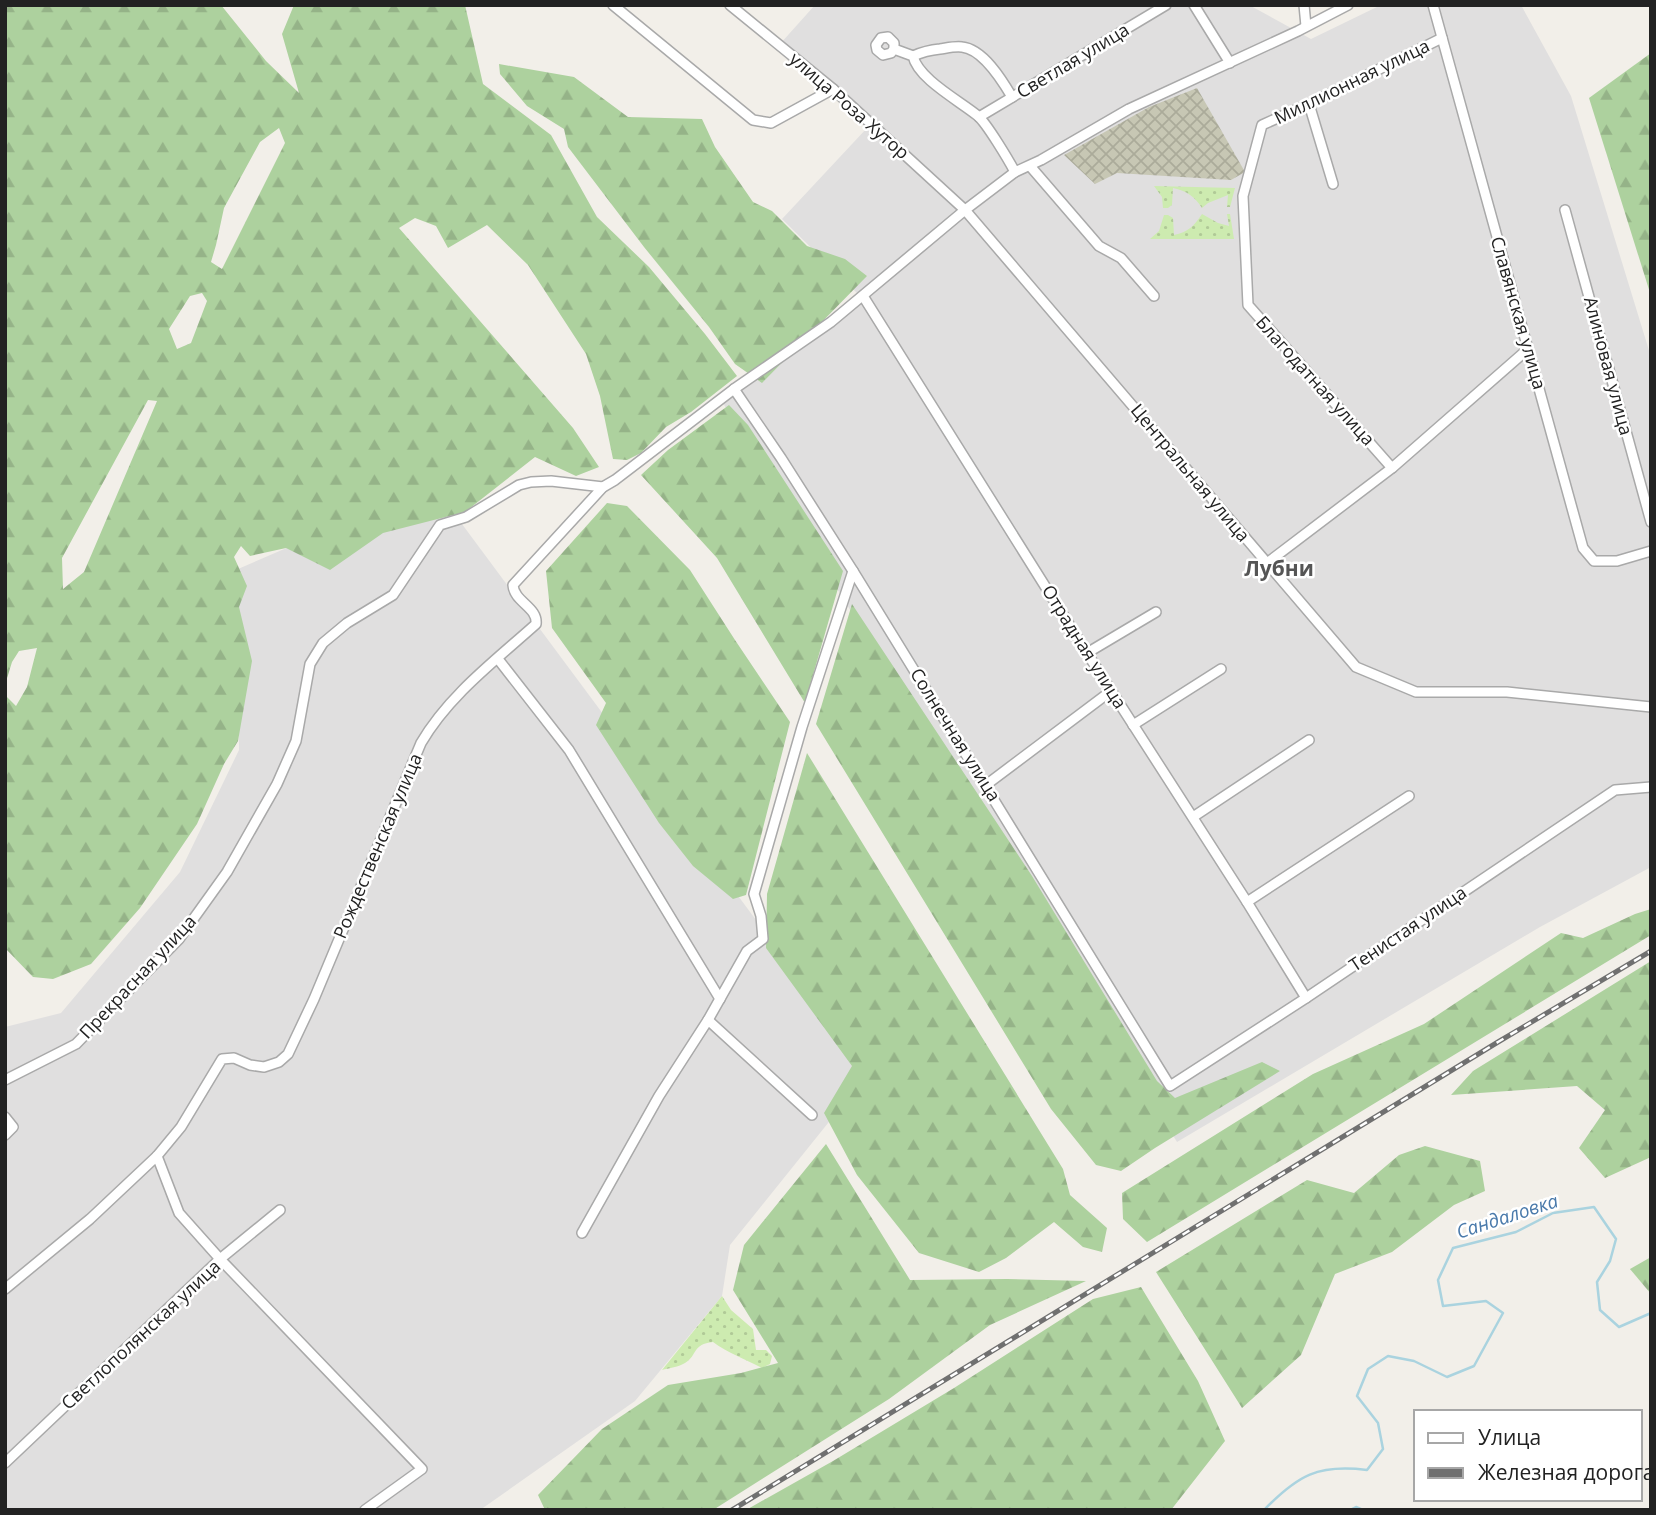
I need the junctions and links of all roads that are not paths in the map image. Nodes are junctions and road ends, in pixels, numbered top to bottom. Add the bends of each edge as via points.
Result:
1 (613, 5) edge
2 (730, 5) edge
3 (1166, 5) edge
4 (1194, 5) edge
5 (1304, 5) edge
6 (1348, 5) edge
7 (1433, 5) edge
8 (1302, 29) junction
9 (1442, 38) junction
10 (894, 49) dead end
11 (913, 56) junction
12 (1230, 63) junction
13 (833, 89) junction
14 (1012, 97) junction
15 (1309, 104) junction
16 (979, 117) junction
17 (1262, 125) joint
18 (1030, 166) junction
19 (1015, 172) junction
20 (1333, 184) dead end
21 (965, 210) junction
22 (1564, 210) dead end
23 (863, 296) junction
24 (1154, 296) dead end
25 (1528, 349) junction
26 (734, 389) junction
27 (1392, 468) junction
28 (603, 488) junction
29 (1651, 522) edge
30 (1651, 551) edge
31 (1267, 563) junction
32 (853, 571) junction
33 (1156, 612) dead end
34 (1087, 653) junction
35 (498, 659) junction
36 (1221, 668) dead end
37 (1111, 691) junction
38 (1651, 707) edge
39 (1133, 725) junction
40 (1309, 740) dead end
41 (986, 785) junction
42 (1651, 787) edge
43 (1409, 796) dead end
44 (1193, 817) junction
45 (1247, 902) junction
46 (1306, 998) junction
47 (720, 999) junction
48 (708, 1020) junction
49 (5, 1080) edge
50 (1170, 1086) joint
51 (813, 1115) dead end
52 (5, 1117) edge
53 (5, 1135) edge
54 (157, 1156) junction
55 (280, 1210) dead end
56 (582, 1233) dead end
57 (220, 1259) junction
58 (5, 1289) edge
59 (5, 1463) edge
60 (365, 1510) edge

1 - 13 street via 753,120 771,123
2 - 13 street, улица Роза Хутор
3 - 14 street, Светлая улица
4 - 12 street
5 - 8 street
6 - 8 street
7 - 9 street, Славянская улица
8 - 12 street
9 - 15 street, Миллионная улица
9 - 25 street, Славянская улица
10 - 11 street
11 - 14 street via 944,48 970,49
11 - 16 street via 924,74
12 - 18 street via 1129,109
13 - 21 street, улица Роза Хутор
14 - 16 street, Светлая улица
15 - 17 street, Миллионная улица
15 - 20 street
16 - 19 street
17 - 27 street, Благодатная улица via 1244,196 1248,305
18 - 19 street
18 - 24 street via 1099,246 1121,258
19 - 21 street
21 - 23 street
21 - 31 street, Центральная улица
22 - 29 street, Алиновая улица
23 - 26 street
23 - 34 street, Отрадная улица
25 - 27 street
25 - 30 street, Славянская улица via 1583,548 1594,561 1617,561
26 - 28 street
26 - 32 street, Солнечная улица
27 - 31 street
28 - 35 street, Рождественская улица via 513,585 514,594 537,620
28 - 49 street, Прекрасная улица via 531,482 436,528 393,595 323,643 310,664 296,741 277,784 228,872 179,939 76,1044
31 - 38 street, Центральная улица via 1356,667 1416,692 1507,692
32 - 41 street, Солнечная улица
32 - 47 street via 754,894 763,939 747,951
33 - 34 street
34 - 37 street, Отрадная улица
35 - 47 street via 569,750
35 - 54 street, Рождественская улица via 451,702 421,743 288,1054 264,1068 222,1059 181,1127
36 - 39 street
37 - 39 street, Отрадная улица
37 - 41 street
39 - 44 street, Отрадная улица
40 - 44 street
41 - 50 street, Солнечная улица
42 - 46 street, Тенистая улица via 1615,790
43 - 45 street
44 - 45 street, Отрадная улица
45 - 46 street, Отрадная улица
46 - 50 street, Тенистая улица
47 - 48 street
48 - 51 street
48 - 56 street
52 - 53 street via 13,1127
54 - 57 street via 179,1213
54 - 58 street
55 - 57 street, Светлополянская улица
57 - 59 street, Светлополянская улица
57 - 60 street via 422,1469

